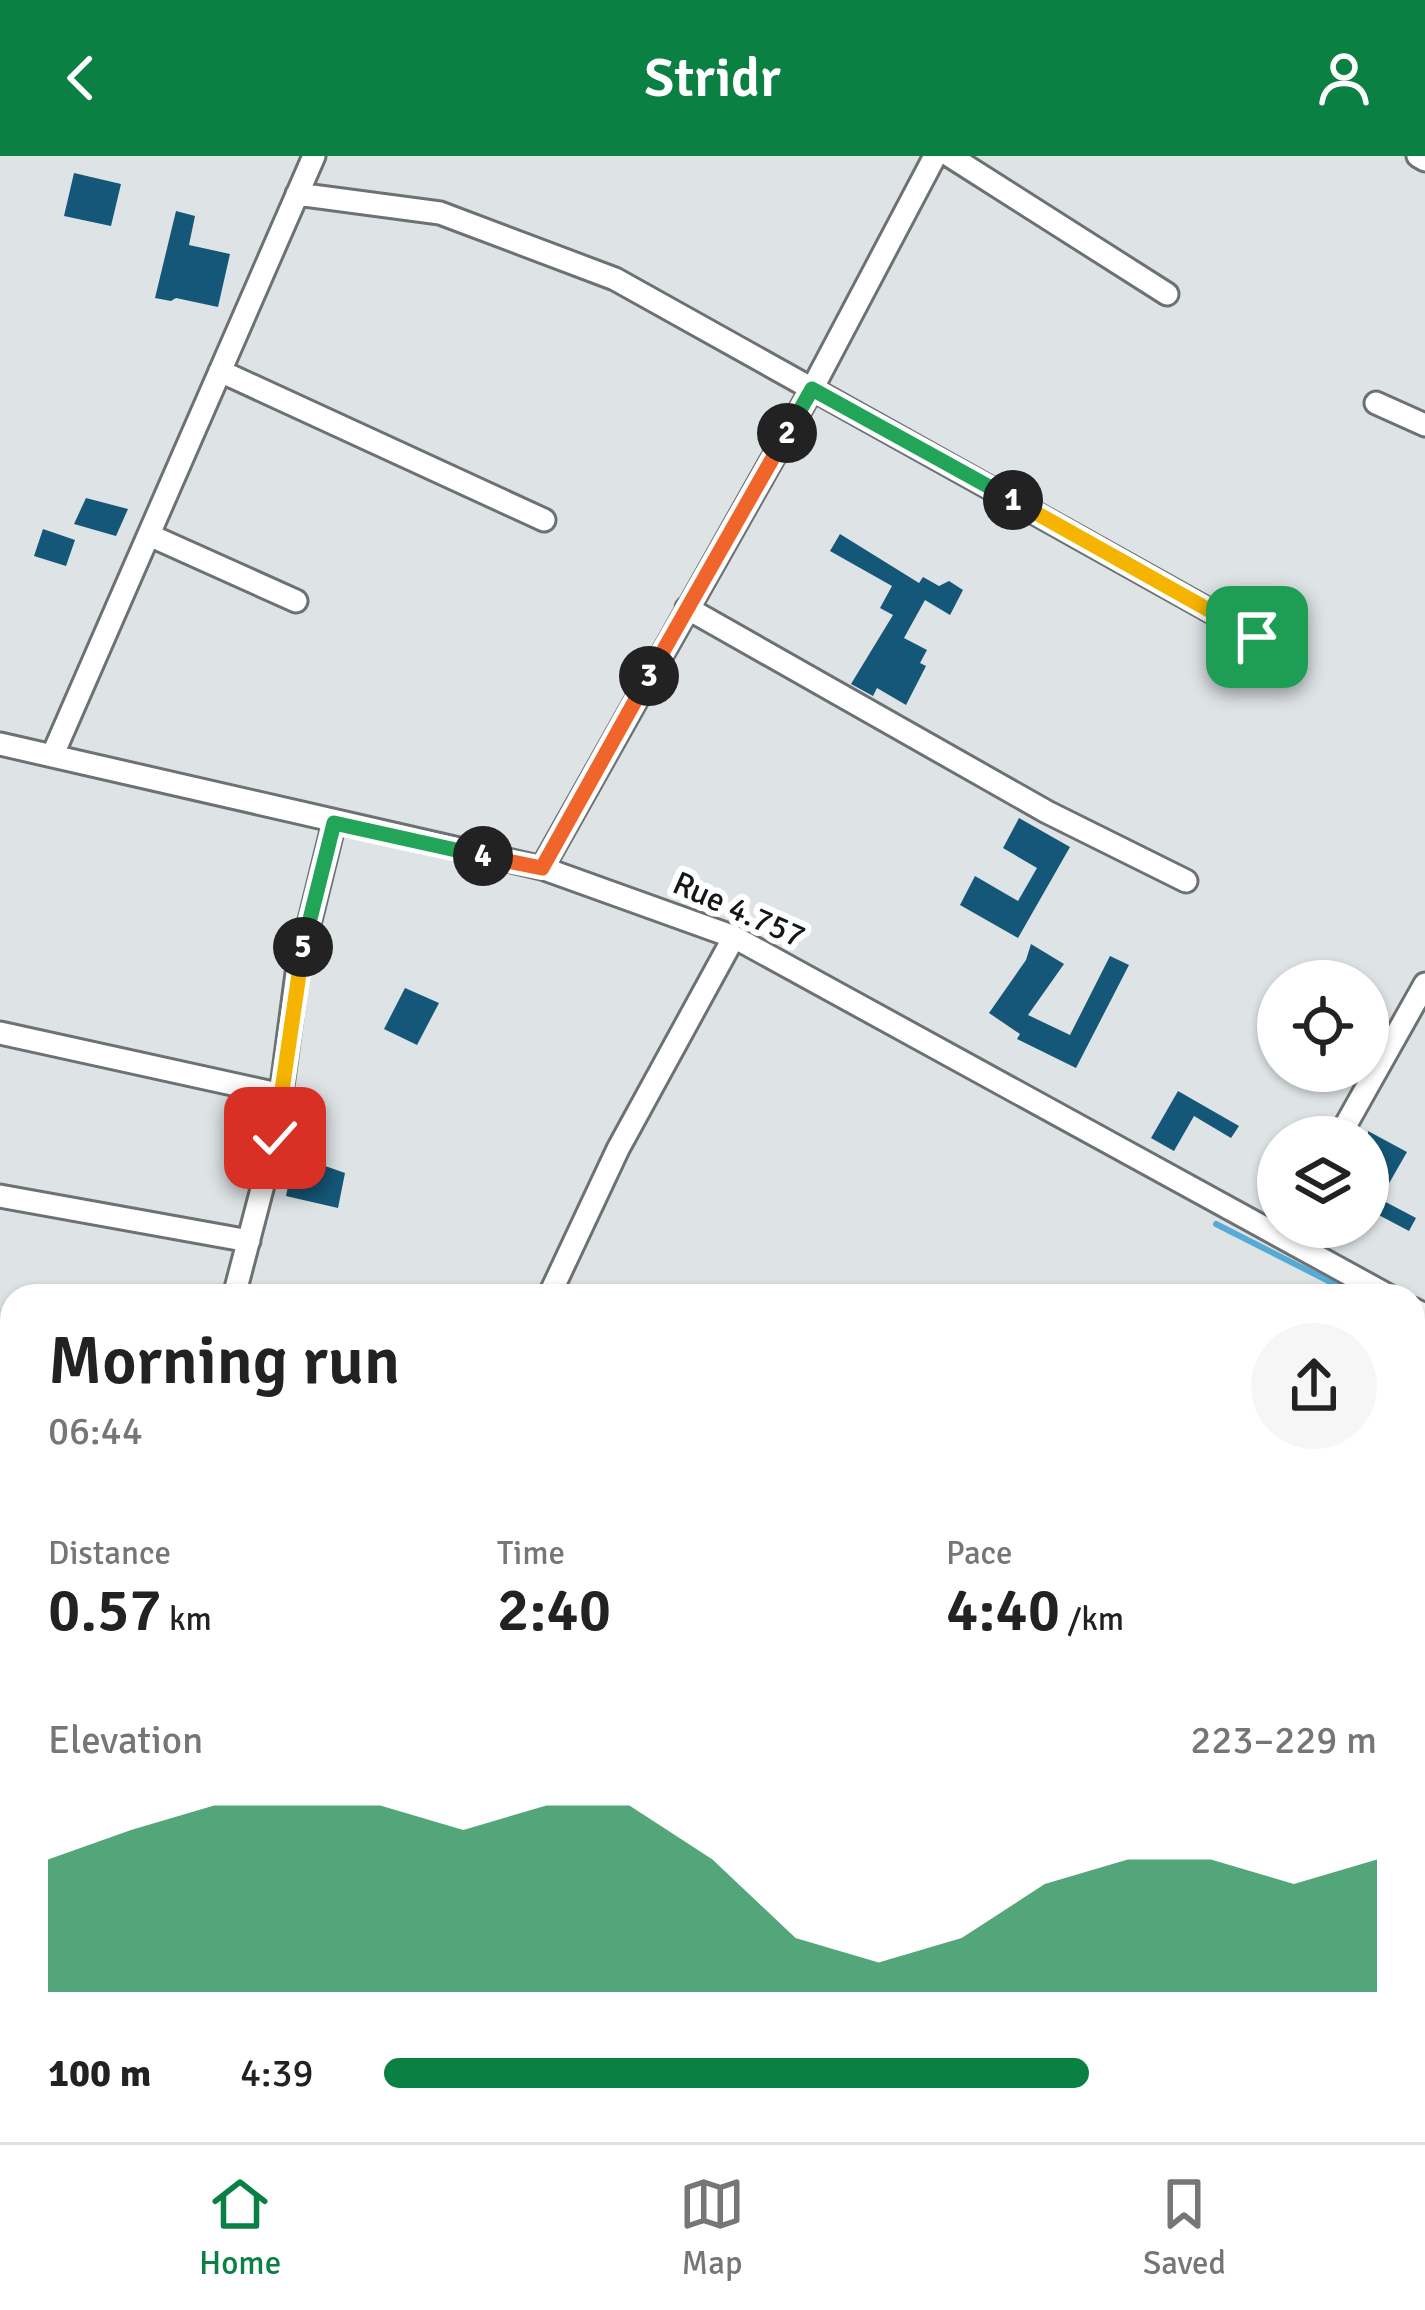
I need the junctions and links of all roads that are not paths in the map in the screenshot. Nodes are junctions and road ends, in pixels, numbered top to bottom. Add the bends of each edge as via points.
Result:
1 (314, 156) edge
2 (935, 156) edge
3 (950, 156) edge
4 (297, 194) junction
5 (1167, 294) dead end
6 (220, 371) junction
7 (812, 389) junction
8 (1376, 404) dead end
9 (1425, 425) edge
10 (544, 520) dead end
11 (149, 535) junction
12 (296, 601) dead end
13 (687, 608) junction
14 (1257, 637) dead end
15 (0, 744) edge
16 (53, 754) junction
17 (334, 823) junction
18 (542, 868) junction
19 (1186, 881) dead end
20 (734, 937) junction
21 (1425, 984) edge
22 (0, 1033) edge
23 (282, 1095) junction
24 (1351, 1116) edge
25 (0, 1196) edge
26 (1257, 1218) edge
27 (249, 1241) junction
28 (1310, 1248) edge
29 (237, 1284) edge
30 (555, 1284) edge
31 (1370, 1284) edge

1 - 4 street
2 - 7 street
3 - 5 street
4 - 6 street
4 - 7 street via 440,213 522,242 615,279
6 - 10 street
6 - 11 street
7 - 13 street
7 - 14 street
8 - 9 street
11 - 12 street
11 - 16 street
13 - 18 street
13 - 19 street via 1047,812
15 - 16 street, Rue 4.757
16 - 17 street, Rue 4.757
17 - 18 street, Rue 4.757
17 - 23 street via 297,973
18 - 20 street, Rue 4.757
20 - 26 street, Rue 4.757
20 - 30 street
21 - 24 street
22 - 23 street
23 - 27 street
25 - 27 street
27 - 29 street
28 - 31 street, Rue 4.757

